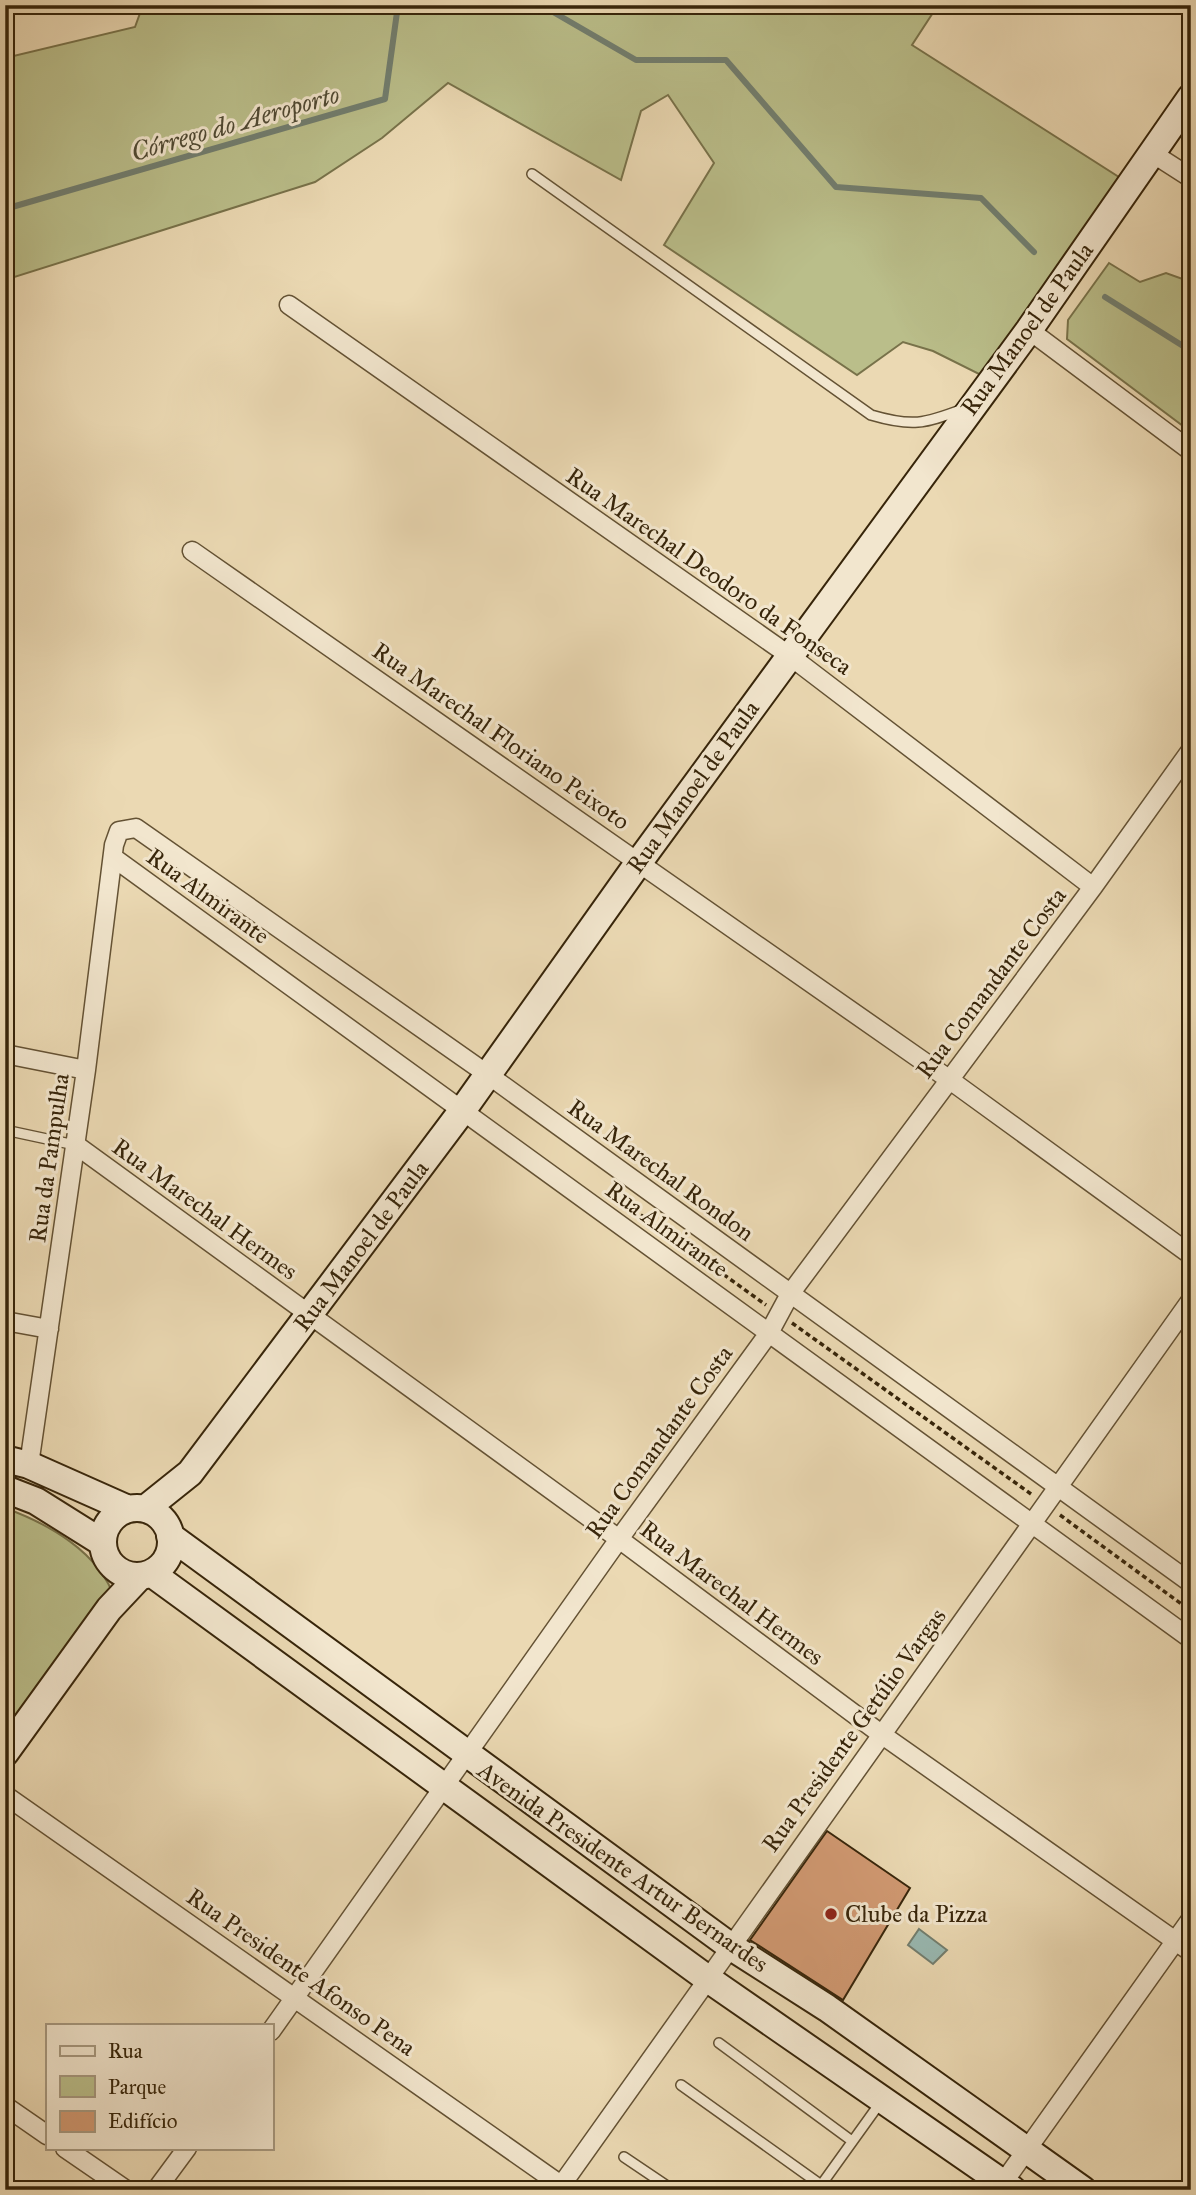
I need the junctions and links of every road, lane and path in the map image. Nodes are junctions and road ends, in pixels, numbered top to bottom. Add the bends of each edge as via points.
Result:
1 (1191, 97) edge
2 (1152, 153) junction
3 (532, 174) dead end
4 (1191, 178) edge
5 (289, 304) dead end
6 (1029, 330) junction
7 (971, 406) junction
8 (1191, 451) edge
9 (192, 551) dead end
10 (790, 656) junction
11 (1191, 750) edge
12 (114, 858) junction
13 (639, 862) junction
14 (1093, 887) junction
15 (5, 1054) edge
16 (86, 1070) junction
17 (487, 1074) junction
18 (950, 1080) junction
19 (462, 1111) junction
20 (5, 1130) edge
21 (76, 1145) junction
22 (1191, 1255) edge
23 (790, 1294) junction
24 (1191, 1300) edge
25 (309, 1315) junction
26 (5, 1321) edge
27 (49, 1329) junction
28 (769, 1333) junction
29 (17, 1462) edge
30 (190, 1473) junction
31 (1056, 1486) junction
32 (5, 1489) edge
33 (137, 1509) junction
34 (1033, 1524) junction
35 (169, 1531) junction
36 (619, 1539) junction
37 (107, 1553) junction
38 (146, 1575) junction
39 (1191, 1583) edge
40 (108, 1609) junction
41 (1191, 1639) edge
42 (881, 1734) junction
43 (5, 1753) edge
44 (467, 1756) junction
45 (444, 1787) junction
46 (5, 1795) edge
47 (1191, 1919) edge
48 (1175, 1941) junction
49 (730, 1946) junction
50 (1191, 1952) edge
51 (708, 1979) junction
52 (295, 1998) junction
53 (273, 2028) edge
54 (719, 2043) dead end
55 (681, 2085) dead end
56 (882, 2100) junction
57 (5, 2106) edge
58 (46, 2134) edge
59 (852, 2141) junction
60 (68, 2150) edge
61 (186, 2150) edge
62 (1026, 2150) junction
63 (624, 2157) dead end
64 (1004, 2187) edge
65 (562, 2188) edge
66 (820, 2188) edge
67 (126, 2190) edge
68 (156, 2190) edge
69 (673, 2190) edge
70 (1083, 2190) edge

1 - 2 main road, Rua Manoel de Paula
2 - 4 street
2 - 6 main road, Rua Manoel de Paula
3 - 7 lane via 871,415 925,423
5 - 10 street, Rua Marechal Deodoro da Fonseca
6 - 7 main road, Rua Manoel de Paula
6 - 8 street
7 - 10 main road, Rua Manoel de Paula
9 - 13 street, Rua Marechal Floriano Peixoto
10 - 13 main road, Rua Manoel de Paula
10 - 14 street, Rua Marechal Deodoro da Fonseca
11 - 14 street, Rua Comandante Costa
12 - 16 street, Rua da Pampulha
12 - 17 street, Rua Marechal Rondon via 119,831 136,828
12 - 19 street, Rua Almirante
13 - 17 main road, Rua Manoel de Paula
13 - 18 street, Rua Marechal Floriano Peixoto
14 - 18 street, Rua Comandante Costa
15 - 16 street
16 - 21 street, Rua da Pampulha
17 - 19 main road, Rua Manoel de Paula
17 - 23 street, Rua Marechal Rondon
18 - 22 street, Rua Marechal Floriano Peixoto
18 - 23 street, Rua Comandante Costa
19 - 25 main road, Rua Manoel de Paula
19 - 28 street, Rua Almirante
20 - 21 lane
21 - 25 street, Rua Marechal Hermes
21 - 27 street, Rua da Pampulha
23 - 28 street, Rua Comandante Costa
23 - 31 street, Rua Marechal Rondon
24 - 31 street, Rua Presidente Getúlio Vargas
25 - 30 main road, Rua Manoel de Paula
25 - 36 street, Rua Marechal Hermes
26 - 27 street
27 - 29 street, Rua da Pampulha
28 - 34 street, Rua Almirante
28 - 36 street, Rua Comandante Costa
29 - 33 main road
30 - 33 main road, Rua Manoel de Paula
30 - 35 main road, Rua Manoel de Paula
31 - 34 street, Rua Presidente Getúlio Vargas
31 - 39 street, Rua Marechal Rondon
32 - 37 main road via 36,1501
33 - 35 main road via 160,1517
33 - 37 main road via 110,1522
34 - 41 street, Rua Almirante
34 - 42 street, Rua Presidente Getúlio Vargas
35 - 38 main road via 167,1558
35 - 44 main road, Avenida Presidente Artur Bernardes
36 - 42 street, Rua Marechal Hermes
36 - 44 street, Rua Comandante Costa
37 - 38 main road via 129,1575
37 - 40 main road
38 - 40 main road
38 - 45 main road, Avenida Presidente Artur Bernardes
40 - 43 main road
42 - 48 street, Rua Marechal Hermes
42 - 49 street, Rua Presidente Getúlio Vargas
44 - 45 street, Rua Comandante Costa
44 - 49 main road, Avenida Presidente Artur Bernardes
45 - 51 main road, Avenida Presidente Artur Bernardes
45 - 52 street, Rua Comandante Costa
46 - 52 street, Rua Presidente Afonso Pena
47 - 48 street
48 - 50 street, Rua Marechal Hermes
48 - 62 street
49 - 51 street, Rua Presidente Getúlio Vargas
49 - 62 main road, Avenida Presidente Artur Bernardes via 827,2008
51 - 56 main road, Avenida Presidente Artur Bernardes
51 - 65 street, Rua Presidente Getúlio Vargas
52 - 53 street, Rua Comandante Costa
52 - 65 street, Rua Presidente Afonso Pena
54 - 59 lane
55 - 66 lane
56 - 59 lane
56 - 64 main road, Avenida Presidente Artur Bernardes
57 - 58 street
59 - 66 lane
60 - 67 street
61 - 68 street
62 - 64 street
62 - 70 main road, Avenida Presidente Artur Bernardes
63 - 69 lane

